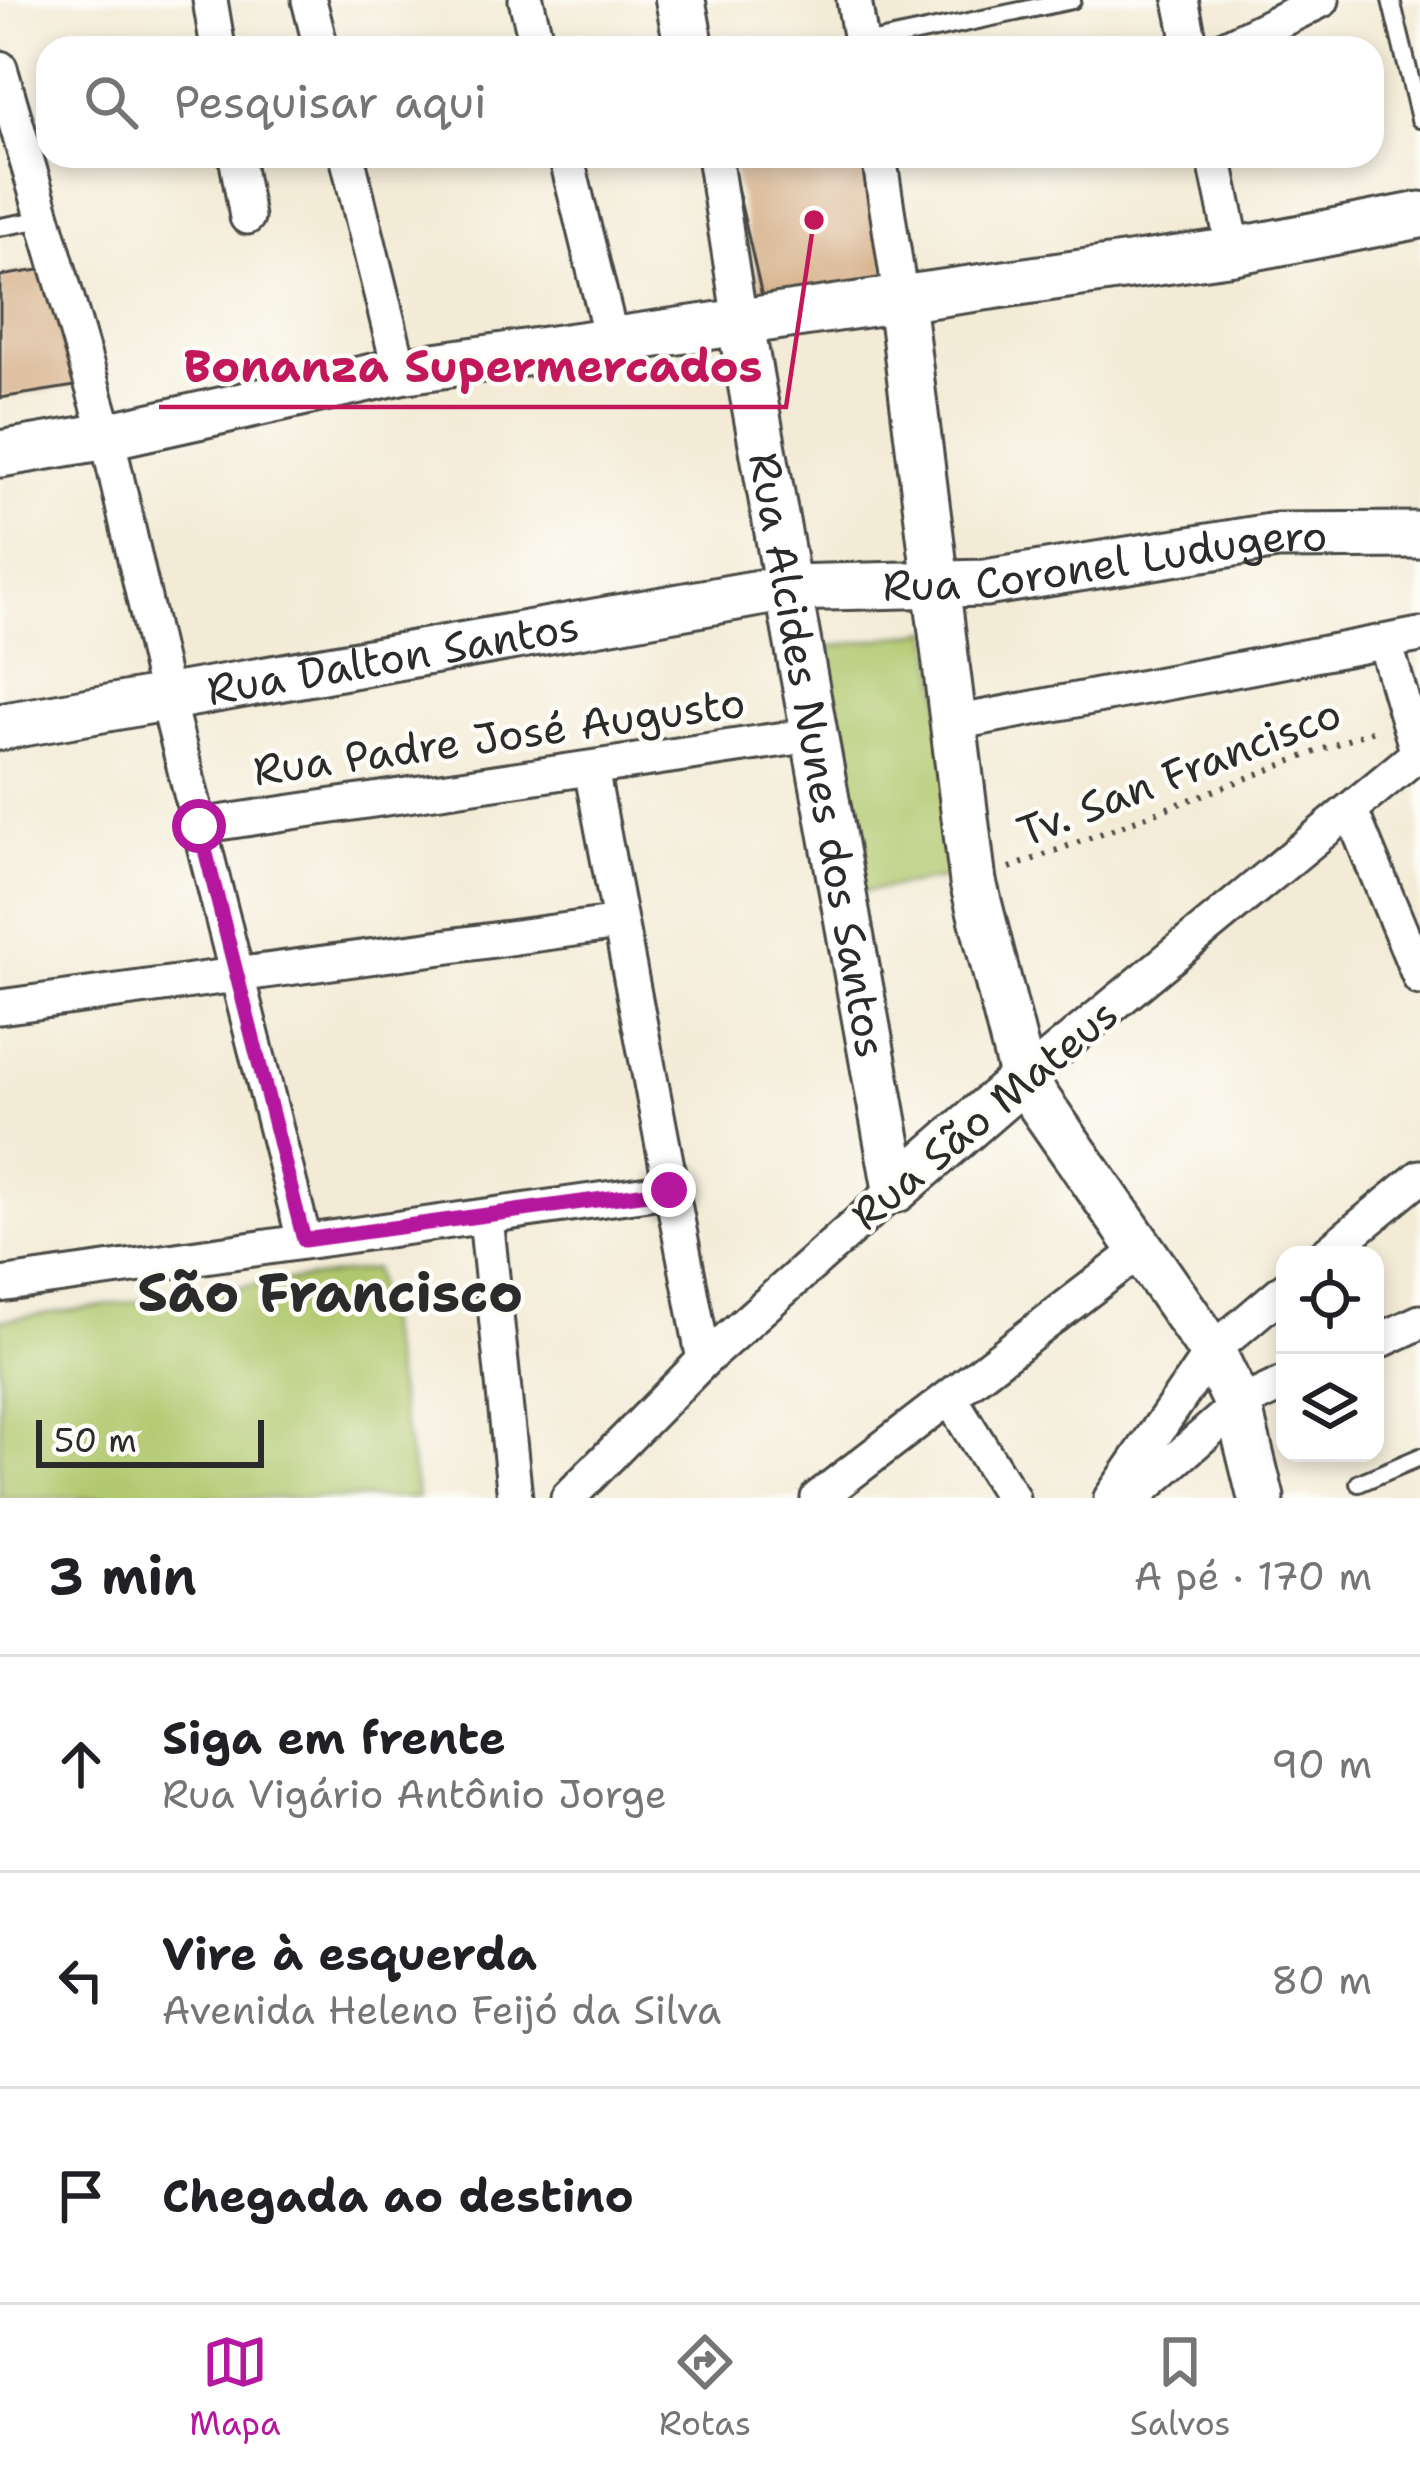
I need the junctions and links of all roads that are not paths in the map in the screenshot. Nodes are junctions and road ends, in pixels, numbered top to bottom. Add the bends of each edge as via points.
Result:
1 (210, 0) edge
2 (309, 0) edge
3 (526, 0) edge
4 (664, 0) edge
5 (688, 0) edge
6 (854, 0) edge
7 (1072, 0) edge
8 (1181, 0) edge
9 (1322, 0) edge
10 (1390, 0) edge
11 (216, 36) edge
12 (318, 36) edge
13 (535, 36) edge
14 (671, 36) edge
15 (695, 36) edge
16 (856, 36) edge
17 (907, 36) edge
18 (1188, 36) edge
19 (1248, 36) edge
20 (0, 68) edge
21 (1420, 119) edge
22 (238, 168) edge
23 (350, 168) edge
24 (569, 168) edge
25 (716, 168) edge
26 (881, 168) edge
27 (1217, 168) edge
28 (1420, 215) edge
29 (247, 218) dead end
30 (44, 219) junction
31 (0, 227) edge
32 (1234, 251) junction
33 (901, 301) junction
34 (740, 321) junction
35 (611, 338) junction
36 (400, 370) junction
37 (107, 436) junction
38 (0, 454) edge
39 (1420, 536) edge
40 (934, 585) junction
41 (788, 588) junction
42 (1420, 634) edge
43 (1385, 644) junction
44 (166, 695) junction
45 (954, 723) junction
46 (0, 727) edge
47 (812, 735) junction
48 (1419, 753) edge
49 (591, 769) junction
50 (1351, 811) junction
51 (199, 826) junction
52 (619, 923) junction
53 (236, 973) junction
54 (1420, 978) edge
55 (0, 1007) edge
56 (1023, 1079) junction
57 (1420, 1177) edge
58 (896, 1189) junction
59 (669, 1190) junction
60 (486, 1218) junction
61 (304, 1240) junction
62 (1336, 1246) edge
63 (1142, 1249) junction
64 (0, 1285) edge
65 (1276, 1297) edge
66 (1420, 1322) edge
67 (1384, 1338) edge
68 (1212, 1352) junction
69 (704, 1360) junction
70 (1276, 1387) edge
71 (951, 1399) junction
72 (1238, 1405) junction
73 (1420, 1457) edge
74 (1359, 1483) dead end
75 (515, 1498) edge
76 (568, 1498) edge
77 (818, 1498) edge
78 (1012, 1498) edge
79 (1111, 1498) edge
80 (1132, 1498) edge
81 (1262, 1498) edge

1 - 11 street
2 - 12 street
3 - 13 street
4 - 14 lane
5 - 15 street
6 - 16 street
7 - 17 lane
8 - 18 street
9 - 19 street
10 - 21 lane
20 - 30 street
22 - 29 street
23 - 36 street
24 - 35 street
25 - 34 street
26 - 33 street
27 - 32 street
28 - 32 main road
30 - 31 lane
30 - 37 street
32 - 33 main road
33 - 34 main road
33 - 40 main road
34 - 35 main road
34 - 41 main road, Rua Alcides Nunes dos Santos
35 - 36 main road
36 - 37 main road
37 - 38 main road
37 - 44 street
39 - 40 main road, Rua Coronel Ludugero via 1277,536
40 - 41 main road, Rua Coronel Ludugero
40 - 45 main road
41 - 44 main road, Rua Dalton Santos
41 - 47 main road, Rua Alcides Nunes dos Santos
42 - 43 street
43 - 45 street
43 - 48 street
44 - 46 main road, Rua Dalton Santos
44 - 51 street
45 - 56 main road via 973,883
47 - 49 street, Rua Padre José Augusto
47 - 58 main road, Rua Alcides Nunes dos Santos
48 - 50 street, Rua São Mateus
49 - 51 street, Rua Padre José Augusto
49 - 52 street
50 - 54 street
50 - 56 street, Rua São Mateus
51 - 53 street
52 - 53 street
52 - 59 street
53 - 55 street
53 - 61 street
56 - 58 main road, Rua São Mateus
56 - 63 main road
57 - 62 street
58 - 69 street, Rua São Mateus
59 - 60 street
59 - 69 street
60 - 61 street
60 - 75 street
61 - 64 street
63 - 68 main road
63 - 71 street
65 - 68 street
66 - 67 street
68 - 72 main road
68 - 79 street
69 - 76 street, Rua São Mateus
70 - 72 street
71 - 77 street
71 - 78 street
72 - 80 street
72 - 81 main road
73 - 74 lane

